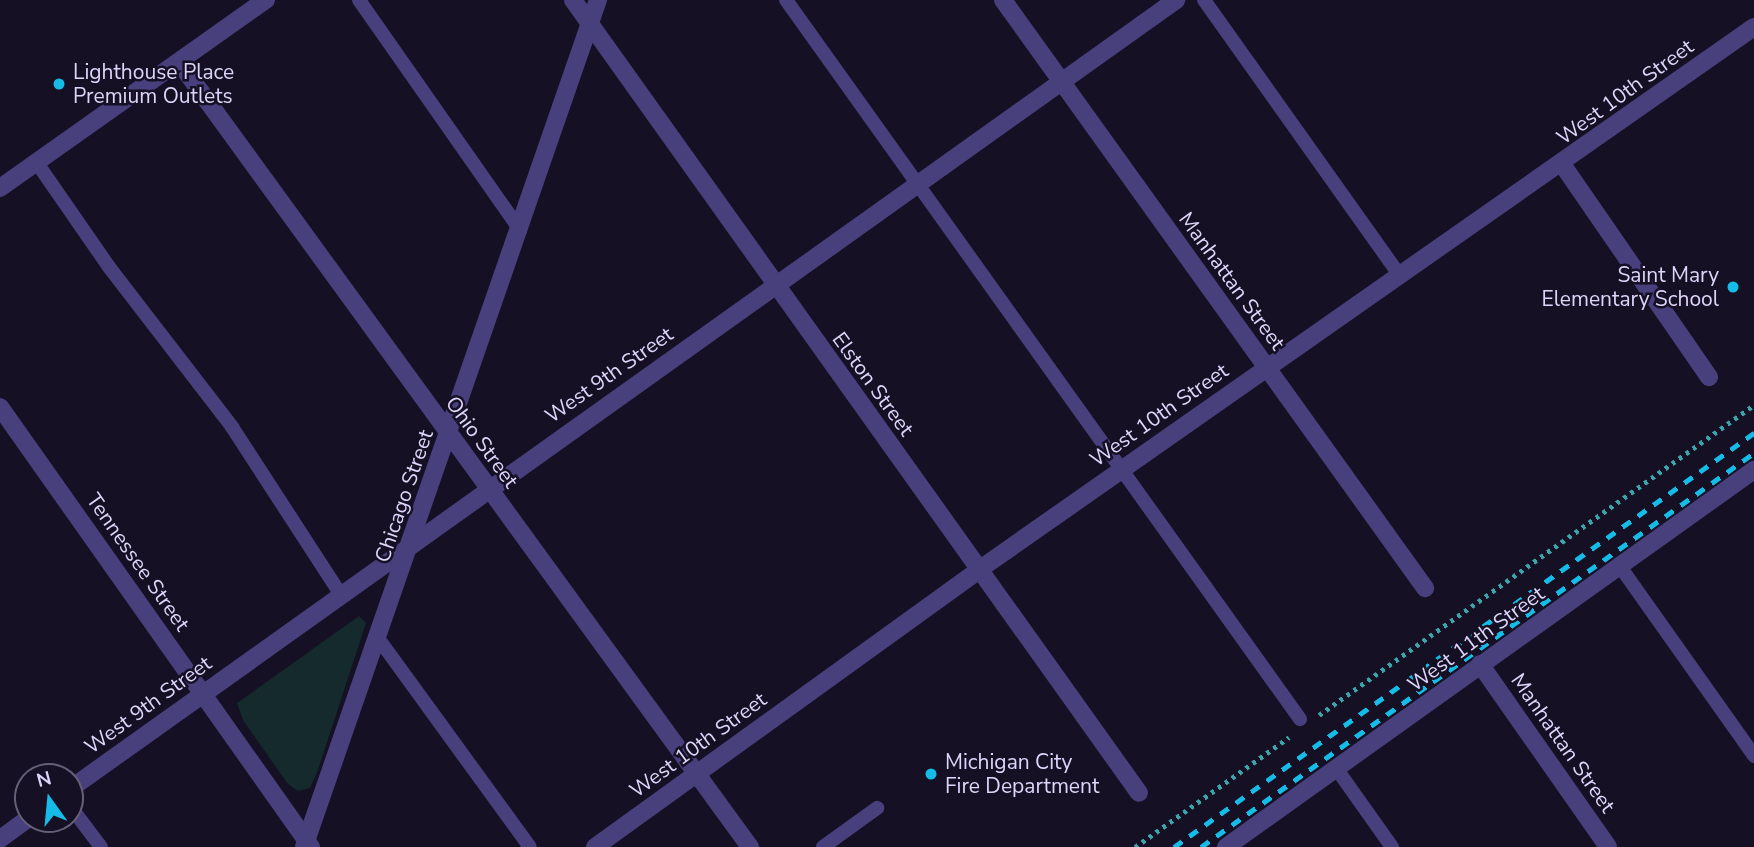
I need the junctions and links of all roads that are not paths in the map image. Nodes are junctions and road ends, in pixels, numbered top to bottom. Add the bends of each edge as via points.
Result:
1 (266, 0) edge
2 (359, 0) edge
3 (573, 0) edge
4 (598, 0) edge
5 (786, 0) edge
6 (1003, 0) edge
7 (1176, 0) edge
8 (1204, 0) edge
9 (591, 24) junction
10 (1754, 27) edge
11 (179, 62) junction
12 (1061, 81) junction
13 (37, 163) junction
14 (1562, 164) junction
15 (918, 184) junction
16 (0, 188) edge
17 (520, 230) junction
18 (1400, 276) junction
19 (775, 288) junction
20 (1267, 368) junction
21 (1709, 377) dead end
22 (0, 407) edge
23 (449, 436) junction
24 (1122, 470) junction
25 (1754, 470) edge
26 (487, 488) junction
27 (411, 544) junction
28 (1619, 565) junction
29 (980, 569) junction
30 (1424, 588) dead end
31 (341, 595) junction
32 (378, 638) junction
33 (1480, 664) junction
34 (204, 694) junction
35 (1307, 719) road end
36 (1754, 756) edge
37 (1336, 768) junction
38 (697, 774) junction
39 (84, 779) edge
40 (1139, 793) dead end
41 (877, 808) dead end
42 (84, 825) edge
43 (307, 845) edge
44 (101, 847) edge
45 (530, 847) edge
46 (596, 847) edge
47 (750, 847) edge
48 (823, 847) edge
49 (1226, 847) edge
50 (1392, 847) edge
51 (1608, 847) edge

1 - 11 street
2 - 17 lane
3 - 9 street, Elston Street
4 - 9 street, Chicago Street
5 - 15 lane
6 - 12 street, Manhattan Street
7 - 12 street, West 9th Street
8 - 18 lane
9 - 17 street, Chicago Street
9 - 19 street, Elston Street
10 - 14 street, West 10th Street
11 - 13 street
11 - 23 street, Ohio Street
12 - 15 street, West 9th Street
12 - 20 street, Manhattan Street
13 - 16 street
13 - 31 lane via 109,267 232,428
14 - 18 street, West 10th Street
14 - 21 street
15 - 19 street, West 9th Street
15 - 24 lane
17 - 23 street, Chicago Street
18 - 20 street, West 10th Street
19 - 26 street, West 9th Street
19 - 29 street, Elston Street
20 - 24 street, West 10th Street
20 - 30 street, Manhattan Street
22 - 34 street, Tennessee Street
23 - 26 street, Ohio Street
23 - 27 street, Chicago Street
24 - 29 street, West 10th Street
24 - 35 lane
25 - 28 street, West 11th Street
26 - 27 street, West 9th Street
26 - 38 street, Ohio Street
27 - 31 street, West 9th Street
27 - 32 street, Chicago Street
28 - 33 street, West 11th Street
28 - 36 lane
29 - 38 street, West 10th Street
29 - 40 street, Elston Street
31 - 34 street, West 9th Street
32 - 43 street, Chicago Street
32 - 45 lane
33 - 37 street, West 11th Street
33 - 51 street, Manhattan Street
34 - 39 street, West 9th Street
34 - 43 street, Tennessee Street
37 - 49 street, West 11th Street
37 - 50 lane
38 - 46 street, West 10th Street
38 - 47 street, Ohio Street
41 - 48 lane
42 - 44 lane

